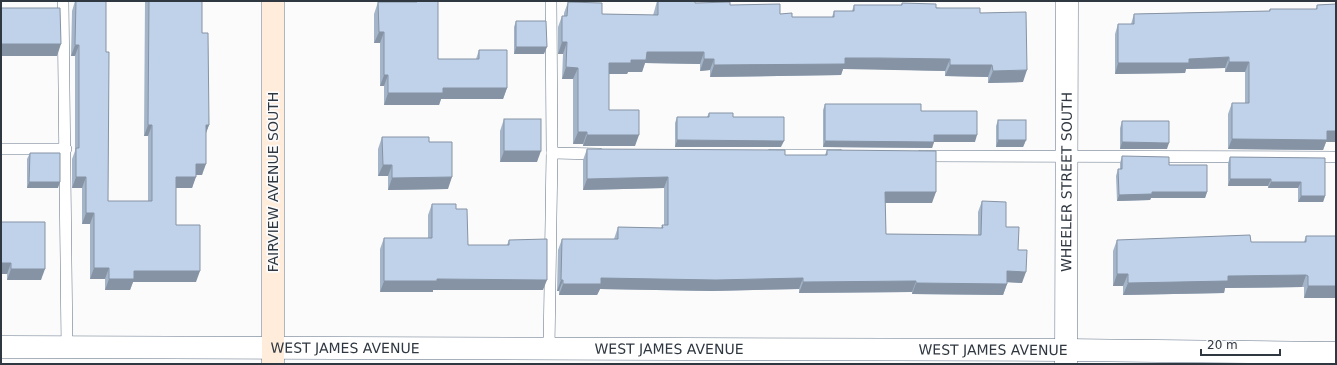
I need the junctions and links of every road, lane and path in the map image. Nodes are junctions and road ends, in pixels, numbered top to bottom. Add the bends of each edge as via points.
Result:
1 (63, 1) edge
2 (273, 1) edge
3 (550, 1) edge
4 (1067, 1) edge
5 (1, 149) edge
6 (66, 149) junction
7 (552, 153) junction
8 (608, 154) edge
9 (757, 154) edge
10 (852, 155) edge
11 (907, 156) edge
12 (1067, 156) junction
13 (1336, 157) edge
14 (1, 347) edge
15 (67, 347) junction
16 (549, 348) junction
17 (1336, 353) edge
18 (273, 356) edge
19 (1066, 357) edge

1 - 6 lane
2 - 18 street, FAIRVIEW AVENUE SOUTH
3 - 7 lane
4 - 12 street, WHEELER STREET SOUTH
5 - 6 lane
6 - 15 lane
7 - 8 lane
7 - 16 lane
9 - 10 lane
11 - 12 lane
12 - 13 lane
12 - 19 street, WHEELER STREET SOUTH
14 - 15 street, WEST JAMES AVENUE
15 - 18 street, WEST JAMES AVENUE
16 - 18 street, WEST JAMES AVENUE
16 - 19 street, WEST JAMES AVENUE
17 - 19 street, WEST JAMES AVENUE

